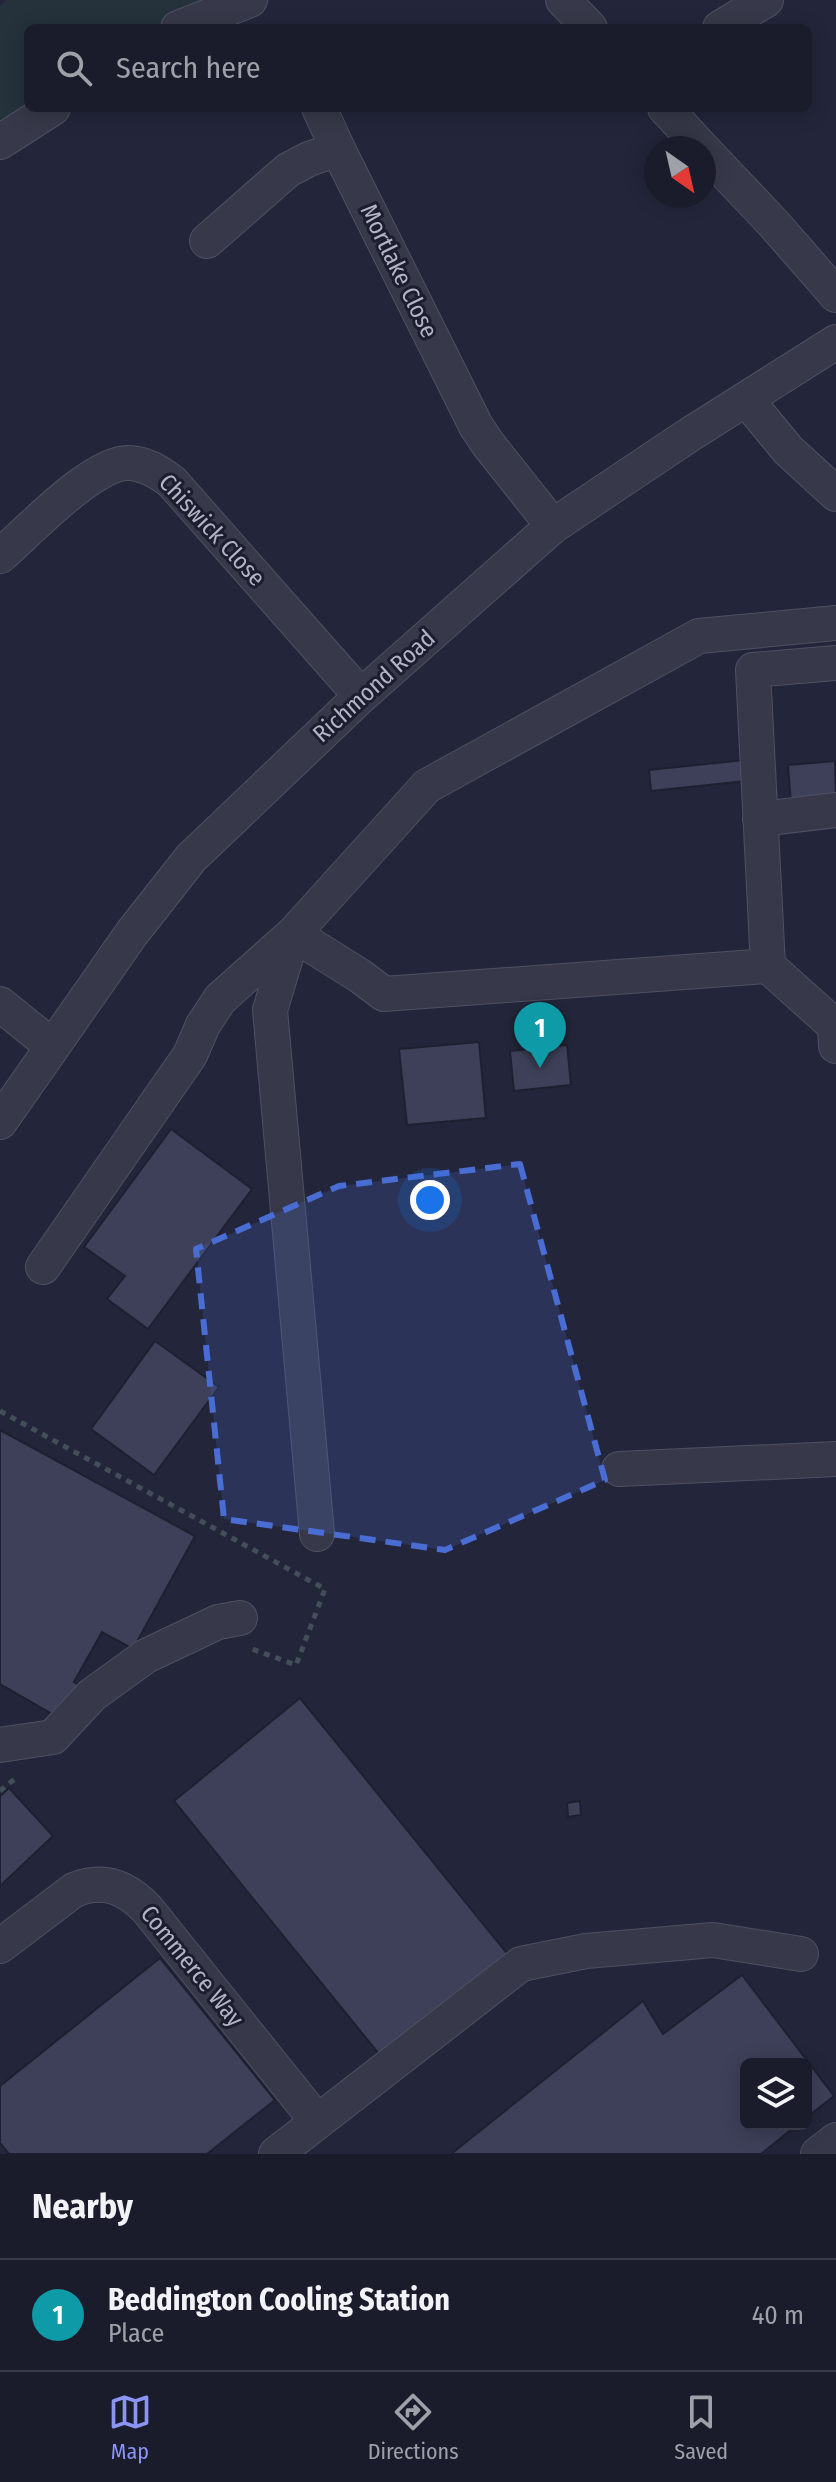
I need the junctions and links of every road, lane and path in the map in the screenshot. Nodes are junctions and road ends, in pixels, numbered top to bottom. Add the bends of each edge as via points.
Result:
1 (250, 0) edge
2 (563, 0) edge
3 (766, 0) edge
4 (188, 24) edge
5 (586, 24) edge
6 (727, 24) edge
7 (47, 112) edge
8 (321, 112) edge
9 (669, 112) edge
10 (691, 136) edge
11 (0, 142) edge
12 (338, 149) junction
13 (716, 163) edge
14 (207, 241) dead end
15 (836, 295) edge
16 (836, 342) edge
17 (746, 399) junction
18 (836, 494) edge
19 (553, 526) junction
20 (0, 556) edge
21 (836, 623) edge
22 (836, 663) edge
23 (361, 696) junction
24 (836, 810) edge
25 (760, 819) junction
26 (293, 934) junction
27 (768, 966) junction
28 (0, 1004) edge
29 (52, 1046) junction
30 (836, 1046) edge
31 (0, 1122) edge
32 (43, 1267) dead end
33 (0, 1411) edge
34 (836, 1459) edge
35 (619, 1469) dead end
36 (317, 1534) dead end
37 (325, 1589) dead end
38 (240, 1618) dead end
39 (0, 1745) edge
40 (0, 1946) edge
41 (801, 1954) dead end
42 (317, 2121) junction
43 (836, 2140) edge
44 (276, 2154) edge
45 (818, 2154) edge

1 - 4 street
2 - 5 street
3 - 6 street
7 - 11 street
8 - 12 street, Mortlake Close
9 - 10 street
12 - 14 street via 288,170
12 - 19 street, Mortlake Close via 476,426
13 - 15 street
16 - 17 street, Richmond Road
17 - 18 street via 788,450
17 - 19 street, Richmond Road
19 - 23 street, Richmond Road
20 - 23 street, Chiswick Close via 93,475 115,465 143,465 172,482
21 - 26 street via 699,636 427,786
22 - 25 street via 753,670
23 - 29 street, Richmond Road via 191,858
24 - 25 street
25 - 27 street
26 - 27 street via 384,994
26 - 32 street via 220,999 190,1055
26 - 36 street via 270,1010
27 - 30 street via 835,1026
28 - 29 street
29 - 31 street, Richmond Road
33 - 37 path
34 - 35 street
38 - 39 street via 218,1622 146,1656 92,1695 53,1737
40 - 42 street, Commerce Way via 74,1890 103,1884 129,1892
41 - 42 street via 713,1940 586,1951 521,1964
42 - 44 street
43 - 45 street

